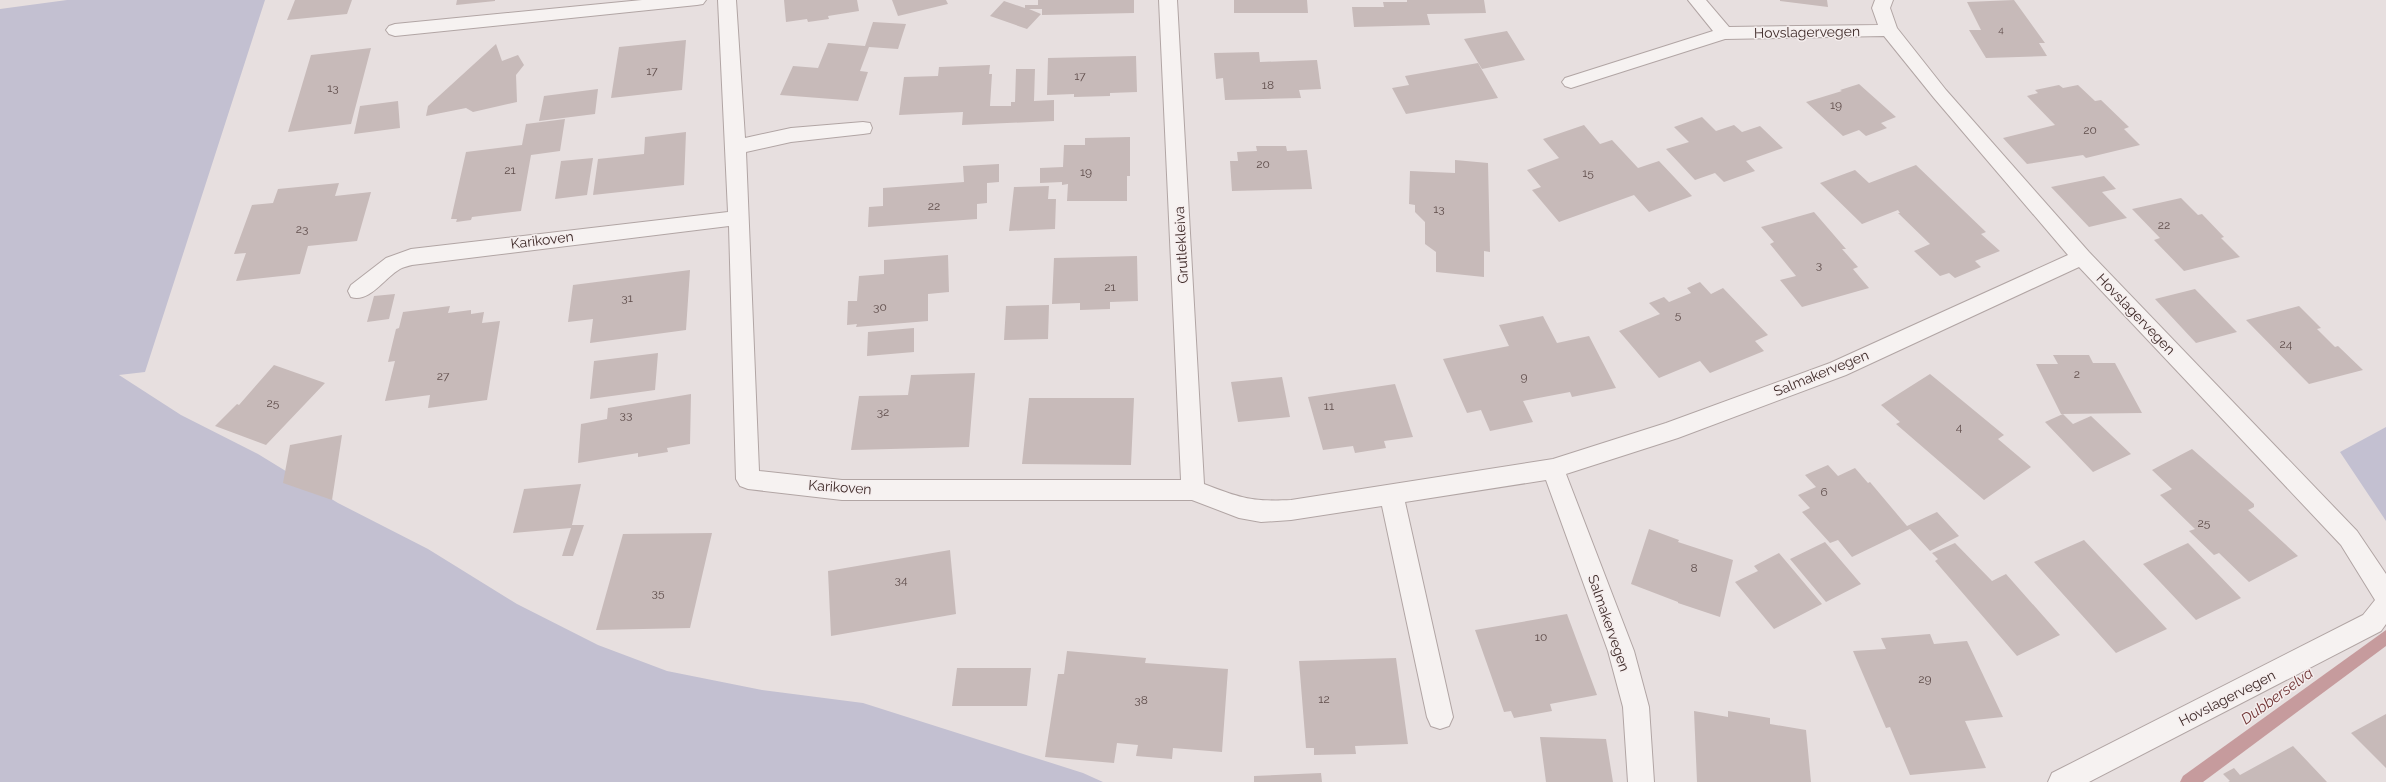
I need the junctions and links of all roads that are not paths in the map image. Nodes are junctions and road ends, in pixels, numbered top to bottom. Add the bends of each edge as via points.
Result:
1 (697, 0) edge
2 (727, 0) edge
3 (1168, 0) edge
4 (1697, 0) edge
5 (1884, 0) edge
6 (395, 30) dead end
7 (1889, 30) junction
8 (1724, 33) junction
9 (1571, 82) dead end
10 (863, 128) dead end
11 (736, 147) junction
12 (738, 218) junction
13 (2082, 257) junction
14 (358, 291) dead end
15 (1553, 469) junction
16 (1193, 490) junction
17 (1391, 493) junction
18 (2386, 595) edge
19 (2386, 605) edge
20 (1440, 717) dead end
21 (1641, 782) edge
22 (2061, 782) edge

1 - 6 street
2 - 11 street, Karikoven
3 - 16 street, Grutlekleiva
4 - 8 street
5 - 7 street, Hovslagervegen via 1881,8
7 - 8 street, Hovslagervegen
7 - 13 street, Hovslagervegen via 1940,94
8 - 9 street, Hovslagervegen
10 - 11 street via 791,135
11 - 12 street, Karikoven
12 - 14 street, Karikoven via 411,257 393,263
12 - 16 street, Karikoven via 748,479 842,490
13 - 15 street, Salmakervegen via 1838,369 1670,431
13 - 18 street, Hovslagervegen via 2349,538
15 - 17 street, Salmakervegen
15 - 21 street, Salmakervegen via 1621,651 1636,707
16 - 17 street, Salmakervegen via 1239,508 1261,512 1291,510
17 - 20 street
19 - 22 street, Hovslagervegen via 2372,623

